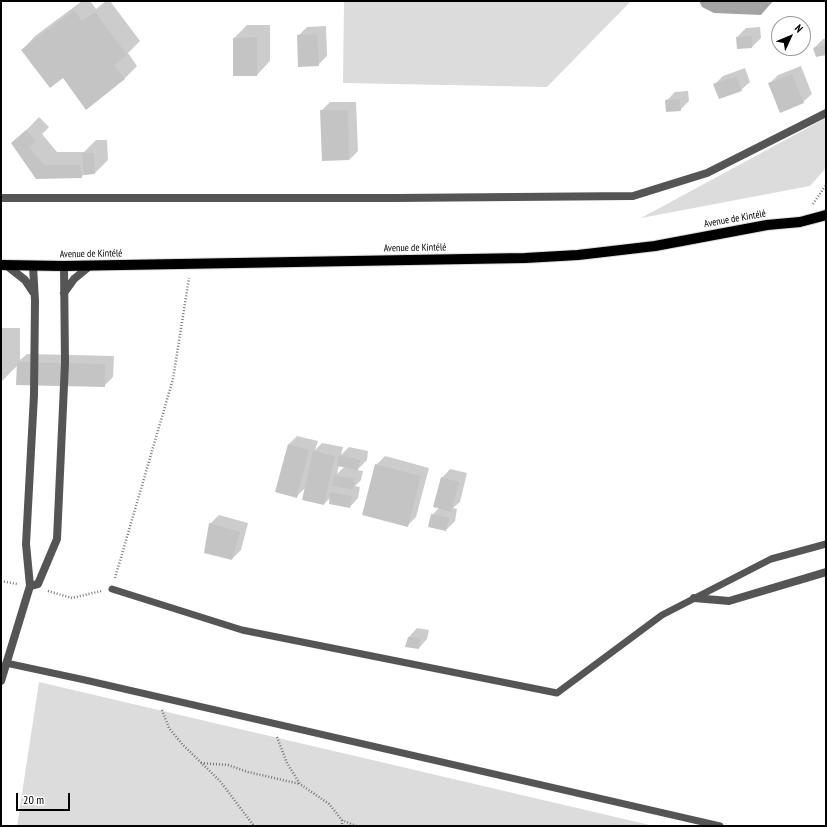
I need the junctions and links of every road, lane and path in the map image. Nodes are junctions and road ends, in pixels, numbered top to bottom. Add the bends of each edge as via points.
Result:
1 (826, 113) edge
2 (1, 198) edge
3 (826, 215) edge
4 (191, 264) junction
5 (4, 265) edge
6 (33, 266) junction
7 (64, 266) junction
8 (91, 266) junction
9 (64, 293) junction
10 (35, 295) junction
11 (826, 544) edge
12 (826, 572) edge
13 (30, 586) junction
14 (112, 589) junction
15 (694, 598) junction
16 (6, 663) junction
17 (1, 681) edge
18 (156, 696) junction
19 (272, 724) junction
20 (201, 763) junction
21 (300, 784) junction
22 (342, 820) junction
23 (254, 826) edge
24 (342, 826) edge
25 (356, 826) edge
26 (720, 826) edge

1 - 2 street via 707,173 633,196
3 - 4 main road, Avenue de Kintélé via 800,222 767,225 655,246 578,255
4 - 8 main road, Avenue de Kintélé
4 - 14 path via 173,379
5 - 6 main road, Avenue de Kintélé
5 - 10 street via 25,280
6 - 7 main road, Avenue de Kintélé
6 - 10 street
7 - 8 main road, Avenue de Kintélé
7 - 9 street
8 - 9 street via 74,278
9 - 13 street via 65,363 57,539 38,584
10 - 13 street via 34,395 26,544
11 - 15 lane via 771,559
12 - 15 street via 729,601
13 - 14 path via 72,598
13 - 16 street
14 - 15 lane via 242,630 557,693 662,615
16 - 17 street
16 - 18 lane
18 - 19 lane
18 - 20 path via 169,728
19 - 21 path via 287,763
19 - 26 lane
20 - 21 path via 228,766
20 - 23 path via 220,781
21 - 22 path via 329,804
22 - 24 path
22 - 25 path

